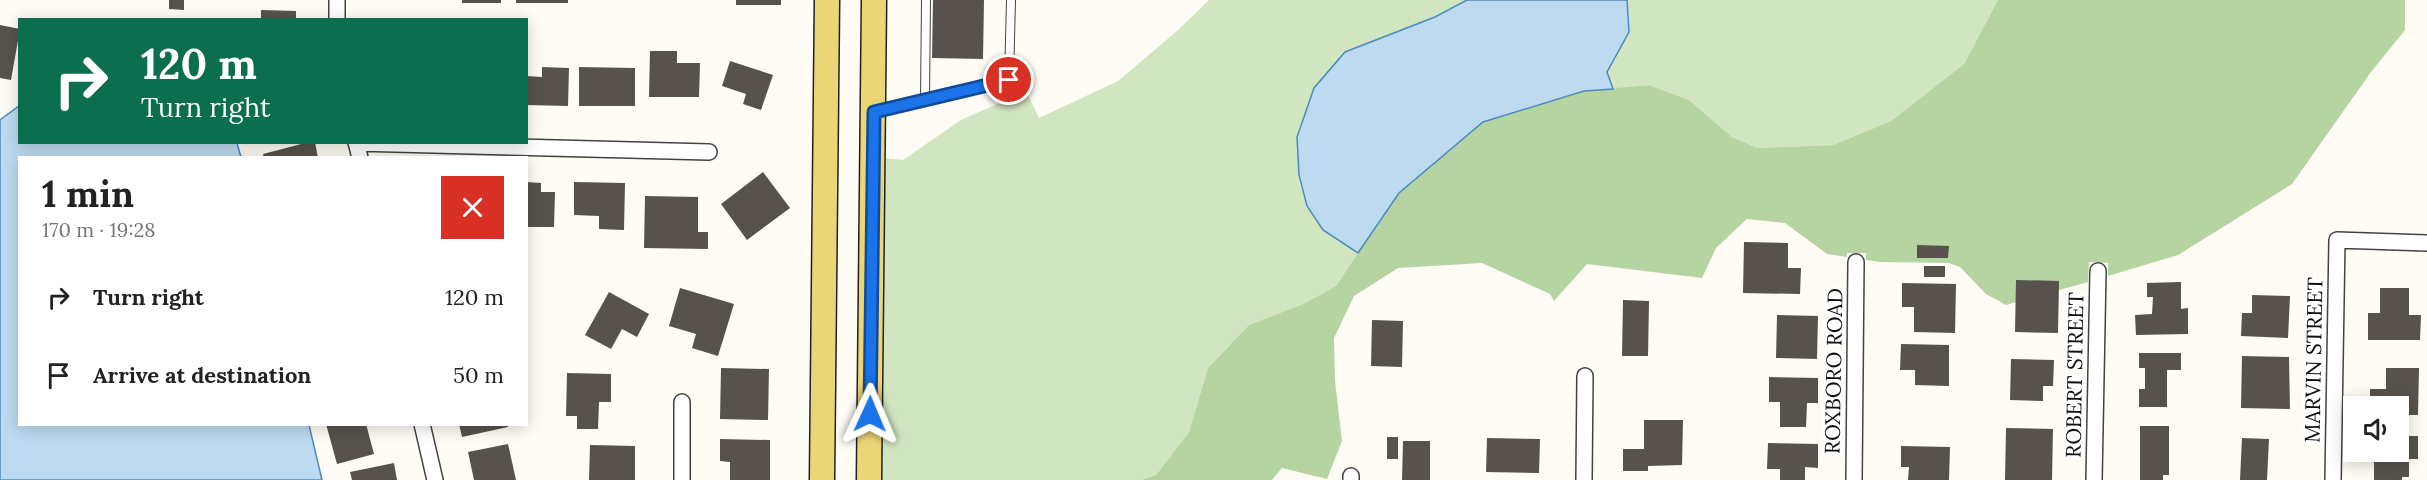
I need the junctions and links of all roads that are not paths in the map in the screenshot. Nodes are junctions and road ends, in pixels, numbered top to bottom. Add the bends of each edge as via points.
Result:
1 (337, 0) edge
2 (827, 0) edge
3 (874, 0) edge
4 (926, 0) edge
5 (1011, 0) edge
6 (337, 18) edge
7 (926, 100) junction
8 (874, 112) junction
9 (395, 144) edge
10 (709, 152) dead end
11 (2427, 243) edge
12 (1856, 262) dead end
13 (2098, 271) dead end
14 (1585, 376) dead end
15 (682, 402) dead end
16 (422, 426) edge
17 (435, 480) edge
18 (682, 480) edge
19 (822, 480) edge
20 (869, 480) edge
21 (1584, 480) edge
22 (1854, 480) edge
23 (2094, 480) edge
24 (2333, 480) edge

1 - 6 street
2 - 19 main road
3 - 8 main road
4 - 7 lane
5 - 7 lane via 1009,80
7 - 8 lane
8 - 20 main road
9 - 10 street
11 - 24 street, MARVIN STREET via 2337,240
12 - 22 street, ROXBORO ROAD
13 - 23 street, ROBERT STREET
14 - 21 street
15 - 18 street
16 - 17 street

